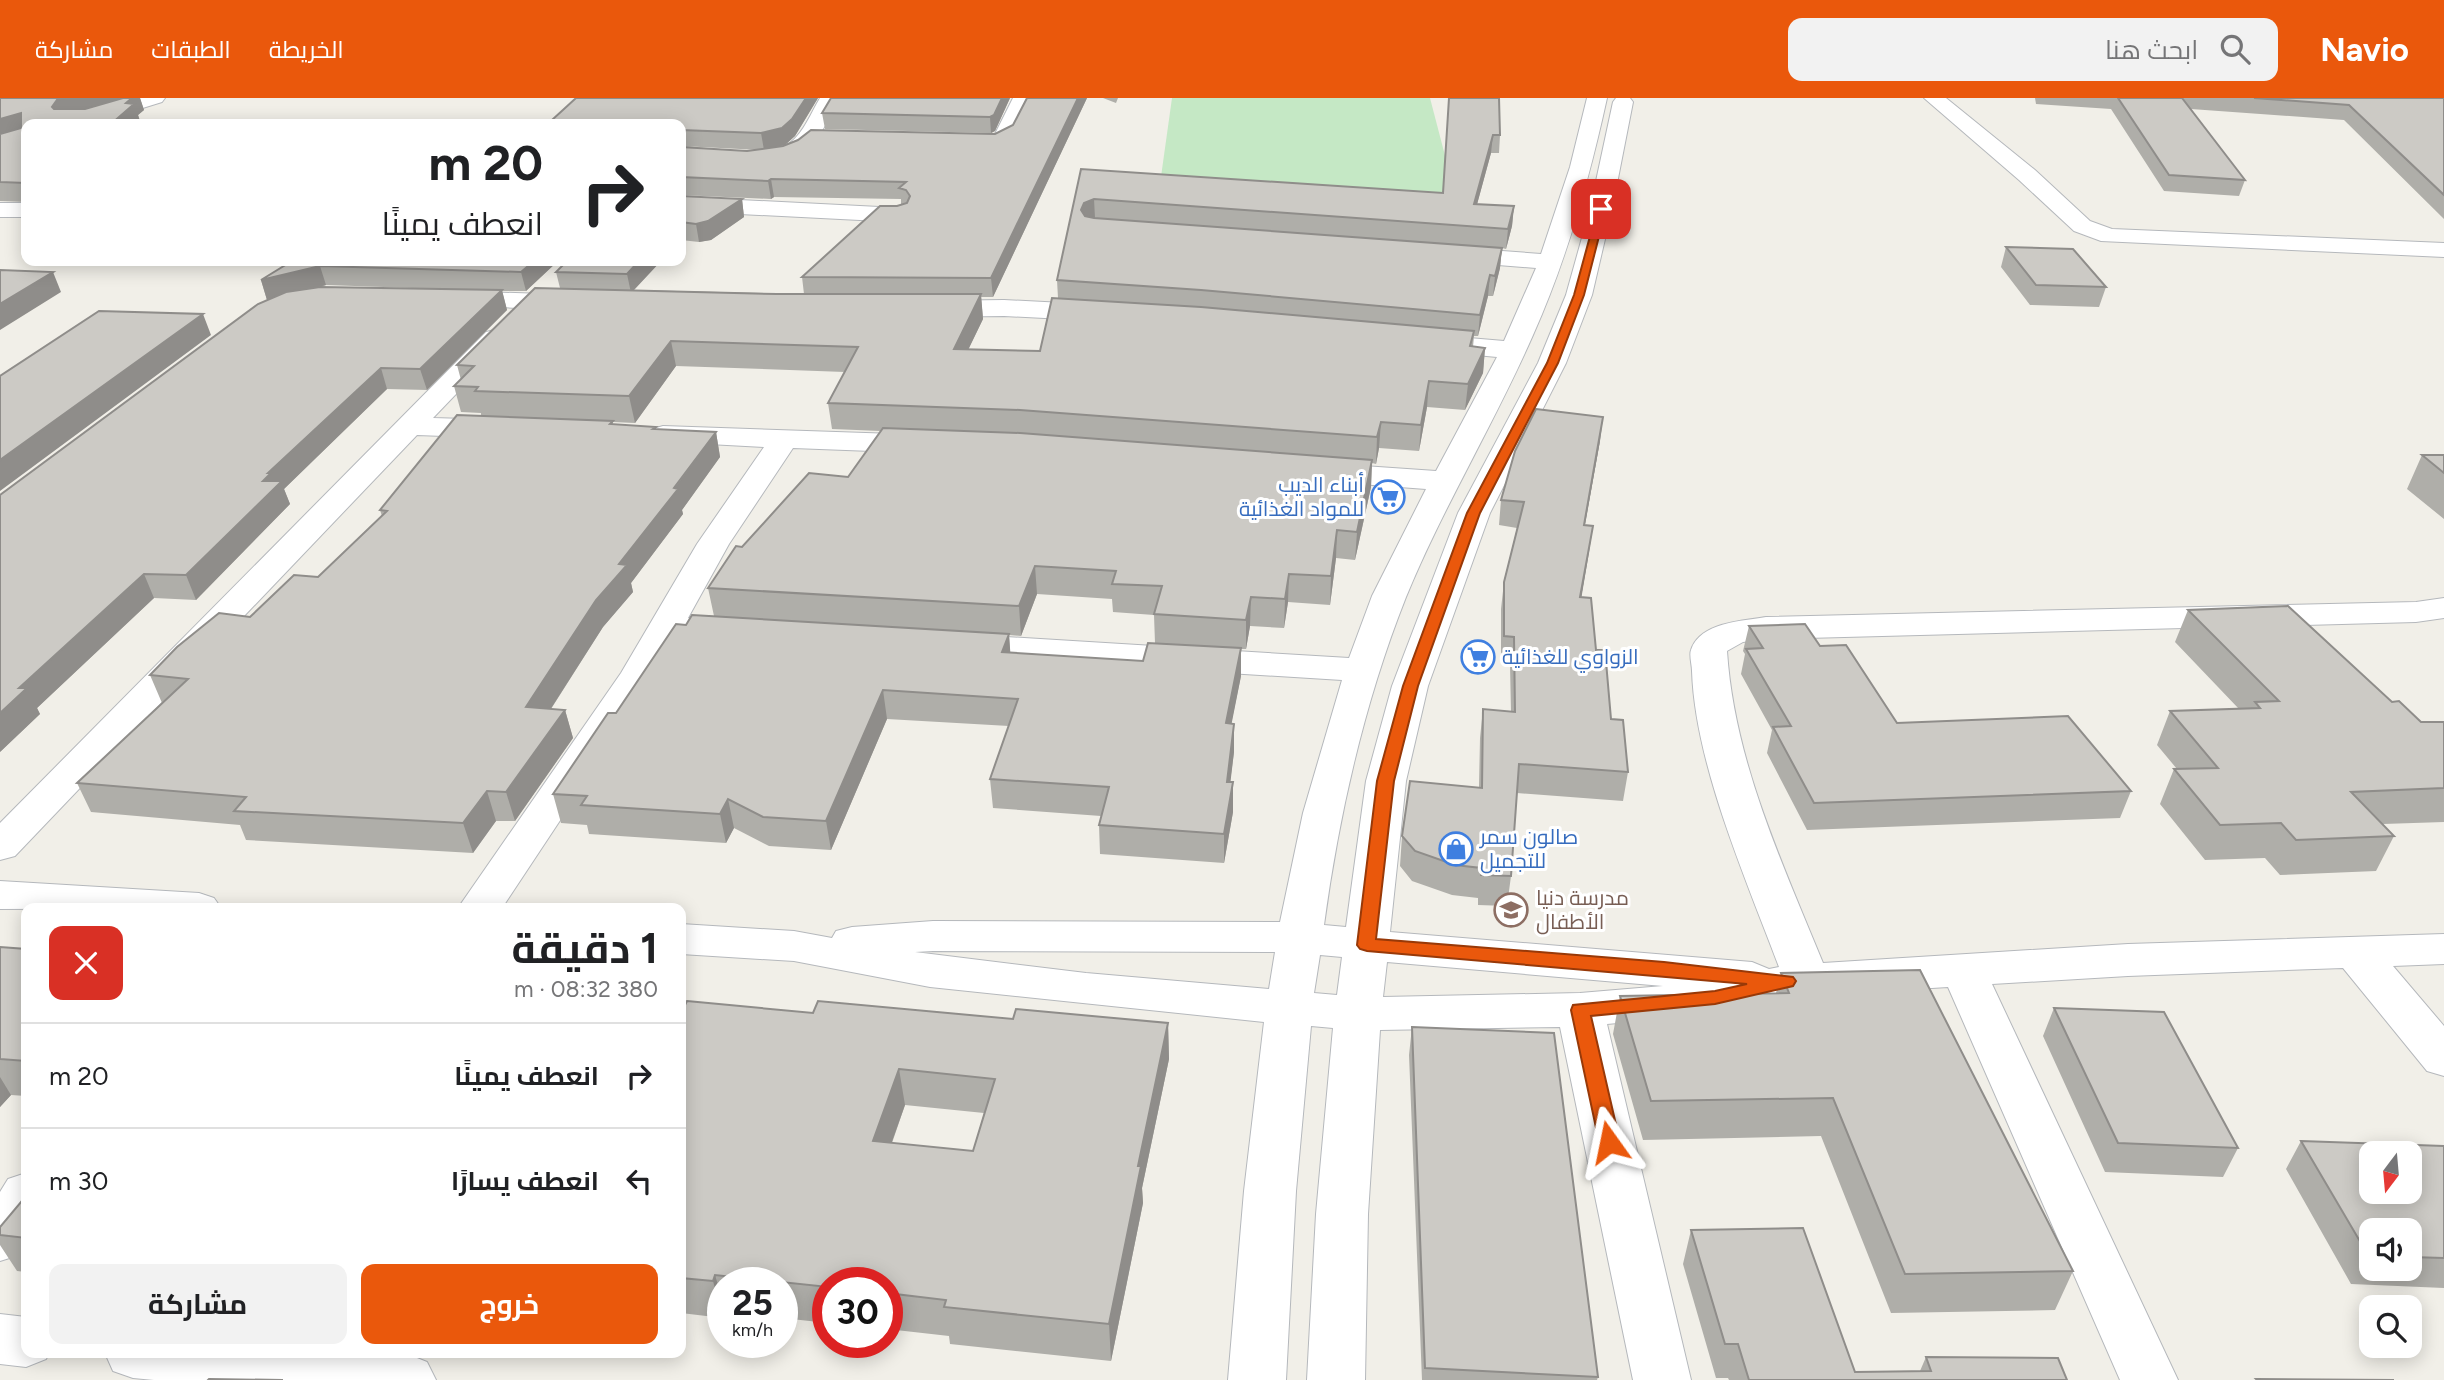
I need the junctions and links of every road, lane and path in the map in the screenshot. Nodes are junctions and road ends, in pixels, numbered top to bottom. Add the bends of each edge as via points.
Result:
1 (155, 98) edge
2 (831, 98) edge
3 (1024, 98) edge
4 (1597, 98) edge
5 (1624, 98) edge
6 (1934, 98) edge
7 (87, 119) edge
8 (805, 138) junction
9 (831, 139) edge
10 (949, 142) edge
11 (686, 155) edge
12 (686, 204) edge
13 (0, 210) edge
14 (21, 210) edge
15 (899, 215) edge
16 (2444, 250) edge
17 (1426, 253) edge
18 (1551, 262) junction
19 (556, 279) edge
20 (421, 298) edge
21 (531, 302) junction
22 (599, 303) edge
23 (903, 309) edge
24 (1132, 316) edge
25 (1404, 340) edge
26 (1513, 350) junction
27 (410, 425) junction
28 (521, 430) edge
29 (632, 434) edge
30 (785, 440) junction
31 (953, 445) edge
32 (1295, 470) edge
33 (1445, 481) junction
34 (2444, 608) edge
35 (666, 627) junction
36 (762, 633) edge
37 (926, 643) edge
38 (1364, 670) junction
39 (0, 846) edge
40 (0, 895) edge
41 (121, 903) edge
42 (483, 903) edge
43 (1300, 937) junction
44 (686, 939) edge
45 (1367, 945) junction
46 (794, 946) junction
47 (2444, 949) edge
48 (2355, 953) junction
49 (1963, 970) junction
50 (1797, 981) junction
51 (1291, 1007) junction
52 (1580, 1010) junction
53 (1358, 1014) junction
54 (2444, 1058) edge
55 (21, 1203) edge
56 (0, 1239) edge
57 (0, 1339) edge
58 (21, 1341) edge
59 (184, 1358) edge
60 (407, 1380) edge
61 (1257, 1380) edge
62 (1336, 1380) edge
63 (1662, 1380) edge
64 (2148, 1380) edge

1 - 7 street
2 - 8 street
3 - 10 street via 1002,140
4 - 18 street
5 - 45 street via 1579,295 1552,363 1474,513 1410,686 1386,781
6 - 16 street via 2082,226 2109,236
8 - 9 street
8 - 11 street via 792,152 769,158
12 - 15 street
13 - 14 street
17 - 18 street
18 - 26 street
19 - 21 street
20 - 21 street
21 - 22 street
21 - 27 street
23 - 24 street via 1004,308
25 - 26 street
26 - 33 street
27 - 28 street
27 - 39 street
29 - 30 street
30 - 31 street
30 - 35 street via 713,544
32 - 33 street
33 - 38 street via 1377,630
34 - 50 street via 1766,628 1734,632 1716,641 1709,650 1711,692 1726,760
35 - 36 street
35 - 42 street
37 - 38 street
38 - 43 street via 1337,761 1306,891
40 - 41 street
43 - 45 street
43 - 46 street via 933,936
43 - 51 street
44 - 46 street
45 - 50 street
45 - 53 street
46 - 51 street via 930,971
47 - 48 street
48 - 49 street
48 - 54 street
49 - 50 street
49 - 64 street
50 - 52 street via 1715,998
51 - 53 street
51 - 61 street
52 - 53 street
52 - 63 street
53 - 62 street via 1342,1214
55 - 56 street
57 - 58 street
59 - 60 street

